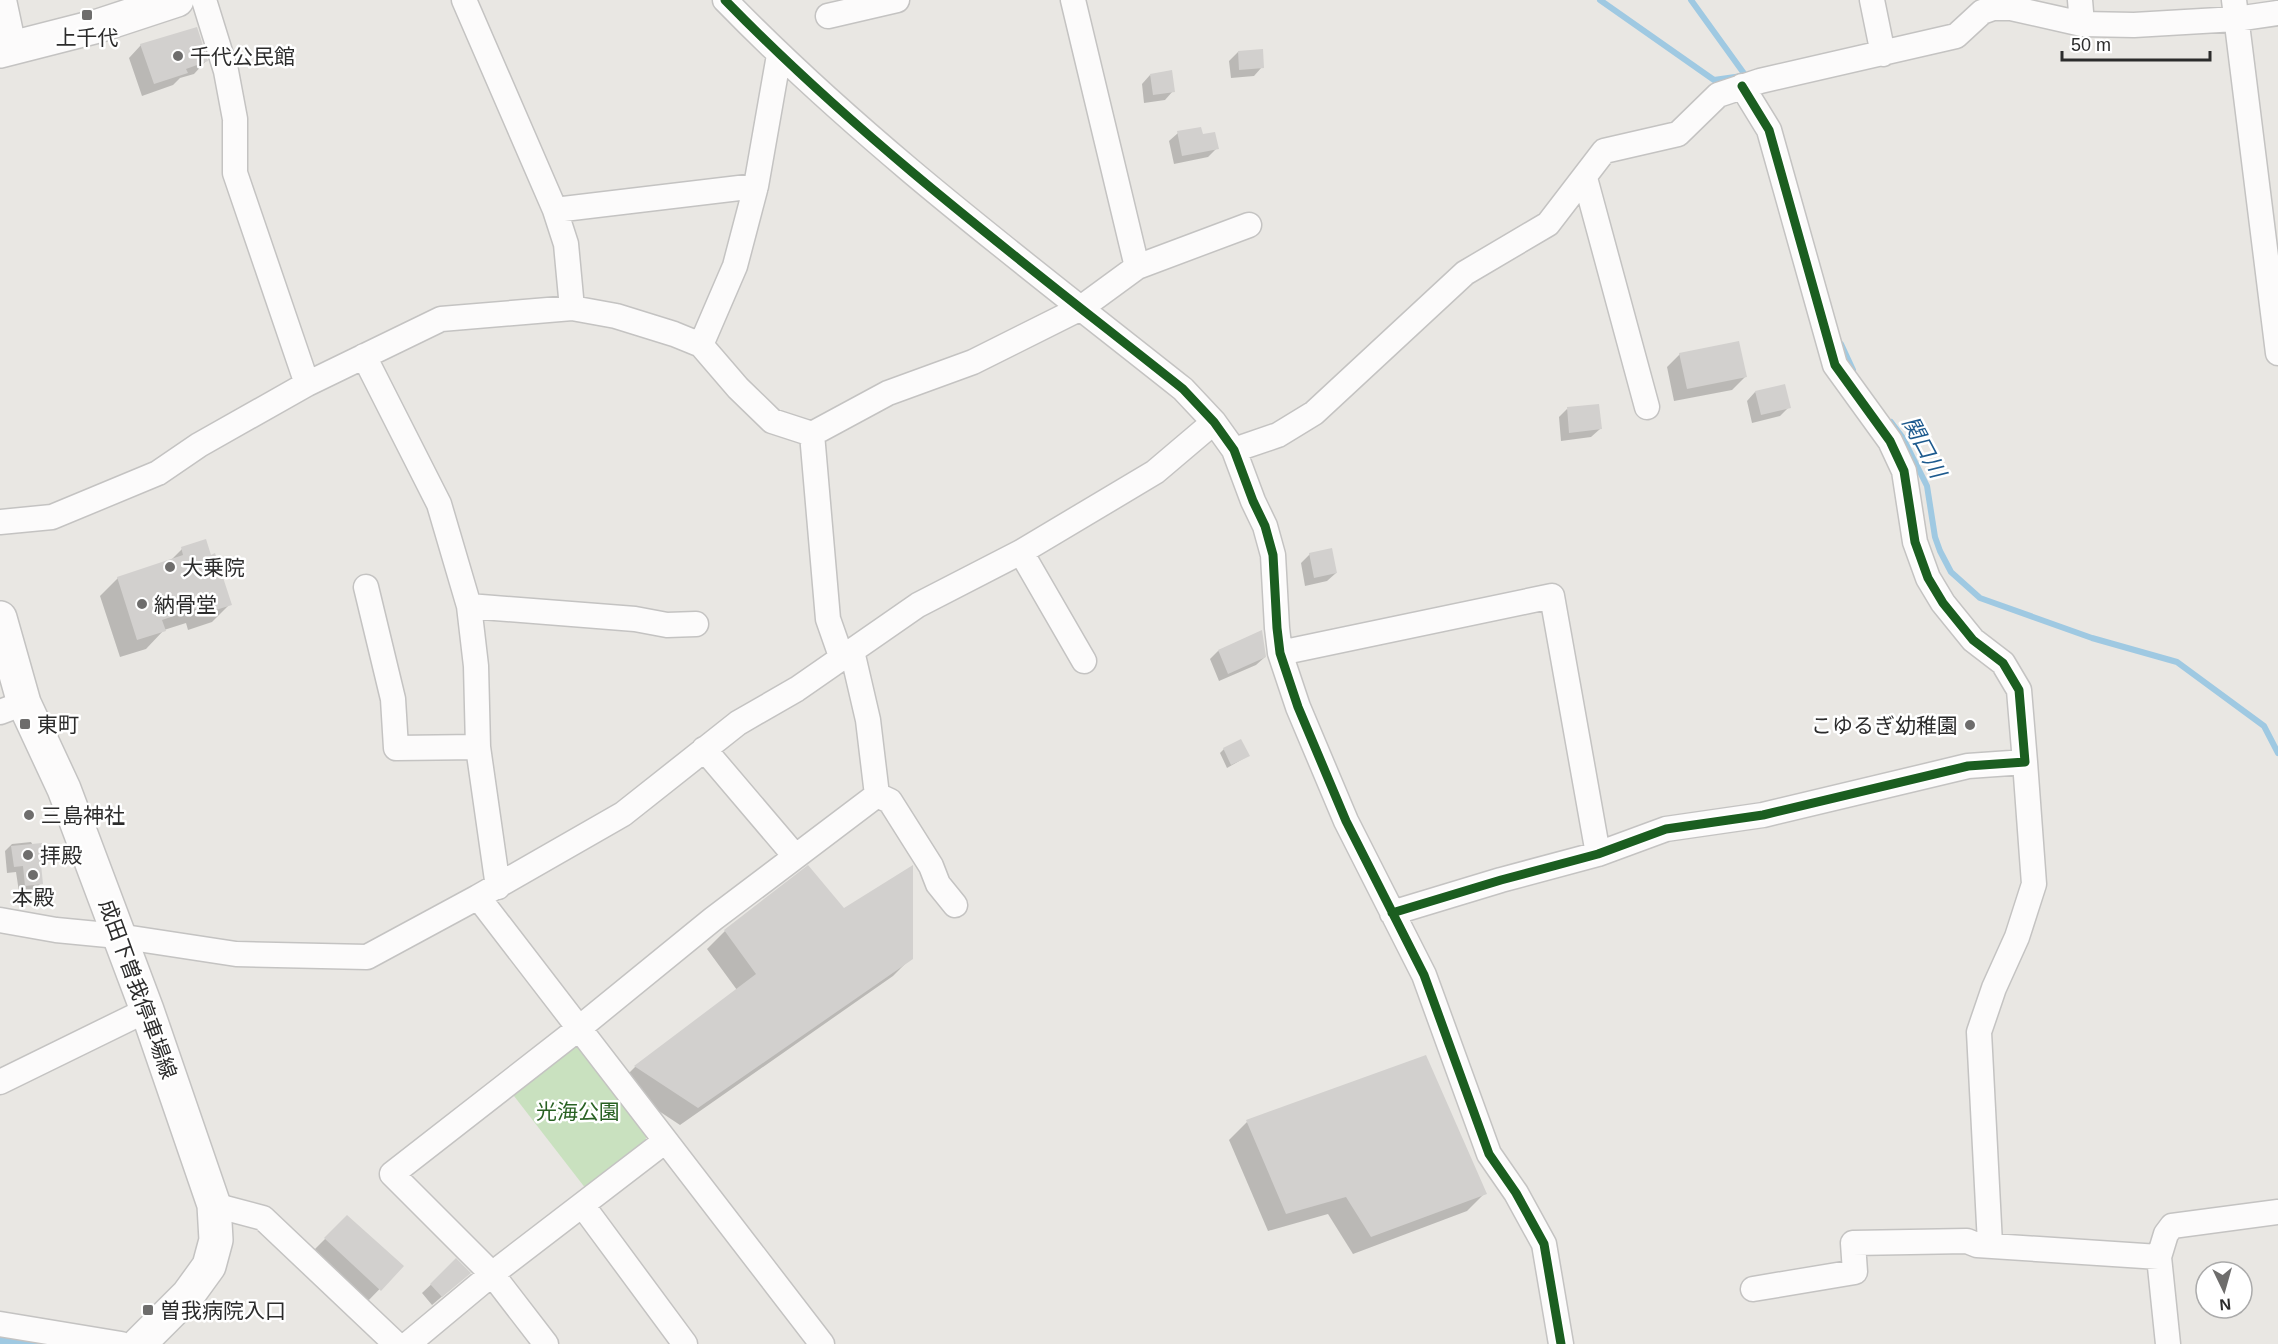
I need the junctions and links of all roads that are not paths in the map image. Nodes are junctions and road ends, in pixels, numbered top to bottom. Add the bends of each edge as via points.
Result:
1 (4, 0) edge
2 (177, 0) edge
3 (204, 0) edge
4 (464, 0) edge
5 (725, 0) edge
6 (897, 0) edge
7 (1073, 0) edge
8 (1872, 0) edge
9 (2080, 0) edge
10 (2235, 10) edge
11 (2278, 13) edge
12 (828, 16) dead end
13 (2082, 24) junction
14 (7, 49) edge
15 (1883, 54) junction
16 (779, 55) junction
17 (1751, 83) junction
18 (1585, 178) junction
19 (756, 186) junction
20 (555, 210) junction
21 (1249, 225) dead end
22 (1137, 267) junction
23 (572, 308) junction
24 (1081, 308) junction
25 (701, 345) junction
26 (2277, 346) edge
27 (364, 356) junction
28 (307, 384) junction
29 (1647, 407) dead end
30 (1214, 422) junction
31 (812, 434) junction
32 (1234, 450) junction
33 (0, 522) edge
34 (1021, 552) junction
35 (366, 586) dead end
36 (469, 606) junction
37 (0, 618) edge
38 (696, 624) dead end
39 (1280, 653) junction
40 (847, 655) junction
41 (1084, 661) dead end
42 (12, 707) edge
43 (478, 747) junction
44 (704, 749) junction
45 (2025, 762) junction
46 (877, 795) junction
47 (1598, 854) junction
48 (795, 856) junction
49 (488, 892) junction
50 (955, 905) dead end
51 (1392, 913) junction
52 (0, 920) edge
53 (118, 936) junction
54 (147, 1010) junction
55 (578, 1029) junction
56 (0, 1082) edge
57 (664, 1142) junction
58 (214, 1206) junction
59 (583, 1206) junction
60 (2278, 1212) edge
61 (1990, 1244) junction
62 (2159, 1257) junction
63 (492, 1274) junction
64 (1754, 1289) dead end
65 (0, 1324) edge
66 (121, 1344) edge
67 (139, 1344) edge
68 (396, 1344) edge
69 (408, 1344) edge
70 (546, 1344) edge
71 (685, 1344) edge
72 (822, 1344) edge
73 (1561, 1344) edge
74 (2168, 1344) edge

1 - 14 street
2 - 14 main road via 98,26
3 - 28 street via 226,71 235,119 235,173
4 - 20 street
5 - 16 street
6 - 12 street
7 - 22 street
8 - 15 street
9 - 13 street
10 - 11 street
10 - 13 street via 2134,26
10 - 26 street
13 - 15 street via 1993,8 1982,12 1956,36
15 - 17 street
16 - 19 street
16 - 24 street via 970,220
17 - 18 street via 1718,95 1678,134 1604,151
17 - 45 street via 1769,130 1835,365 1890,441 1904,471 1915,542 1928,578 1973,640 2003,663 2019,690
18 - 29 street
18 - 32 street via 1548,224 1465,273 1314,413 1278,435
19 - 20 street
19 - 25 street via 735,266
20 - 23 street via 566,244
21 - 22 street
22 - 24 street
23 - 25 street via 616,316
23 - 27 street via 441,319
24 - 30 street via 1183,389
24 - 31 street via 973,363 888,393
25 - 31 street via 772,421
27 - 28 street
27 - 36 street via 439,504
28 - 33 street via 199,445 158,473 52,517
30 - 32 street
30 - 34 street via 1155,472
31 - 40 street via 828,619
32 - 39 street via 1273,555
34 - 40 street via 918,605
34 - 41 street
35 - 43 street via 393,699 396,748
36 - 38 street via 667,625
36 - 43 street via 476,666
37 - 42 main road, 成田下曽我停車場線
39 - 47 street via 1552,596
39 - 51 street via 1346,821
40 - 44 street via 738,723
40 - 46 street via 868,720
42 - 53 main road, 成田下曽我停車場線 via 64,789
43 - 49 street
44 - 48 street
44 - 49 street via 623,814
45 - 47 street via 1968,766 1763,815 1666,829
45 - 61 street via 2034,884 1979,1032
46 - 48 street
46 - 50 street via 890,801 938,884
47 - 51 street
48 - 55 street
49 - 53 street via 367,957 236,954
49 - 55 street
51 - 73 street via 1424,975 1489,1154 1544,1244
52 - 53 street
53 - 54 main road, 成田下曽我停車場線
54 - 56 street
54 - 58 main road, 成田下曽我停車場線
55 - 57 street
55 - 63 street via 392,1174
57 - 59 street
57 - 72 street
58 - 67 main road, 成田下曽我停車場線 via 216,1240 209,1266 188,1295
58 - 68 street via 263,1218
59 - 63 street
59 - 71 street
60 - 62 street via 2172,1226
61 - 62 street
61 - 64 street via 1853,1243 1855,1272
62 - 74 street
63 - 69 street
63 - 70 street
65 - 66 street

